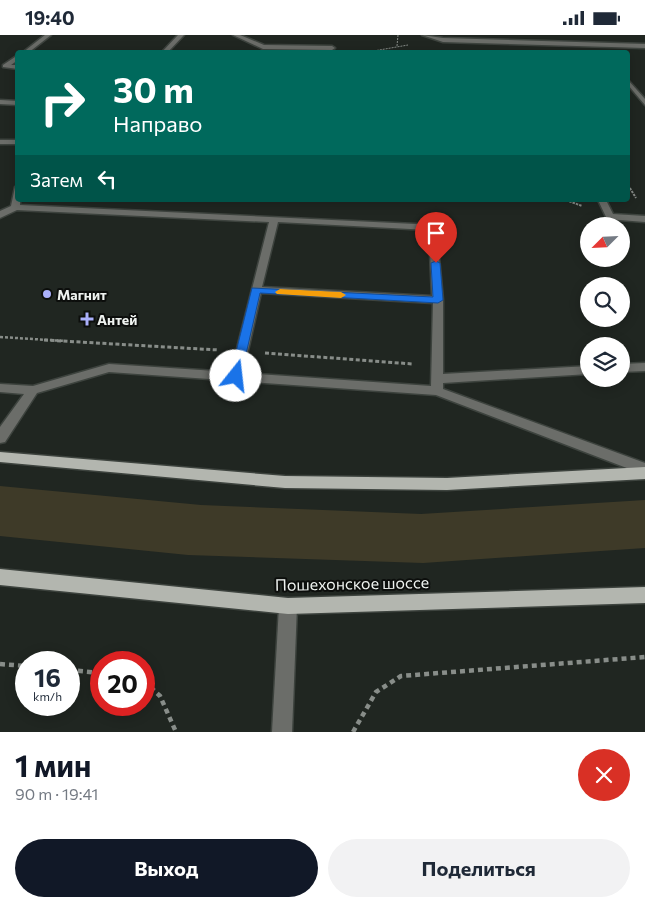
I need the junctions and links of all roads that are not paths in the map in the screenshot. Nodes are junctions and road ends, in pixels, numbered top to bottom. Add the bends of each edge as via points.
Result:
1 (48, 35) edge
2 (181, 35) edge
3 (236, 35) edge
4 (425, 35) edge
5 (645, 46) edge
6 (332, 48) dead end
7 (28, 50) edge
8 (166, 50) edge
9 (15, 59) edge
10 (15, 67) edge
11 (630, 84) edge
12 (0, 102) edge
13 (15, 103) edge
14 (645, 103) edge
15 (0, 142) edge
16 (15, 142) edge
17 (16, 202) edge
18 (603, 202) edge
19 (15, 207) junction
20 (0, 215) edge
21 (645, 219) edge
22 (274, 220) junction
23 (256, 290) junction
24 (438, 300) junction
25 (645, 367) edge
26 (630, 368) edge
27 (580, 371) edge
28 (236, 376) junction
29 (437, 385) junction
30 (0, 388) edge
31 (33, 390) junction
32 (0, 438) edge
33 (0, 457) edge
34 (645, 471) edge
35 (0, 577) edge
36 (645, 595) edge
37 (288, 606) junction
38 (282, 732) edge

1 - 7 street
2 - 8 street
3 - 6 street via 263,47
4 - 5 street via 443,40
9 - 10 street via 5,66
11 - 14 street
12 - 13 street
15 - 16 street
17 - 19 street
18 - 21 street via 610,217
19 - 20 street
19 - 22 street
22 - 23 street
22 - 24 street via 433,227
23 - 24 street
23 - 28 street
24 - 29 street
25 - 26 street
27 - 29 street
28 - 29 street
28 - 31 street via 109,368
29 - 34 street
30 - 31 street
31 - 32 street
33 - 34 main road via 285,482 447,485
35 - 37 main road, Пошехонское шоссе
36 - 37 main road, Пошехонское шоссе
37 - 38 street

